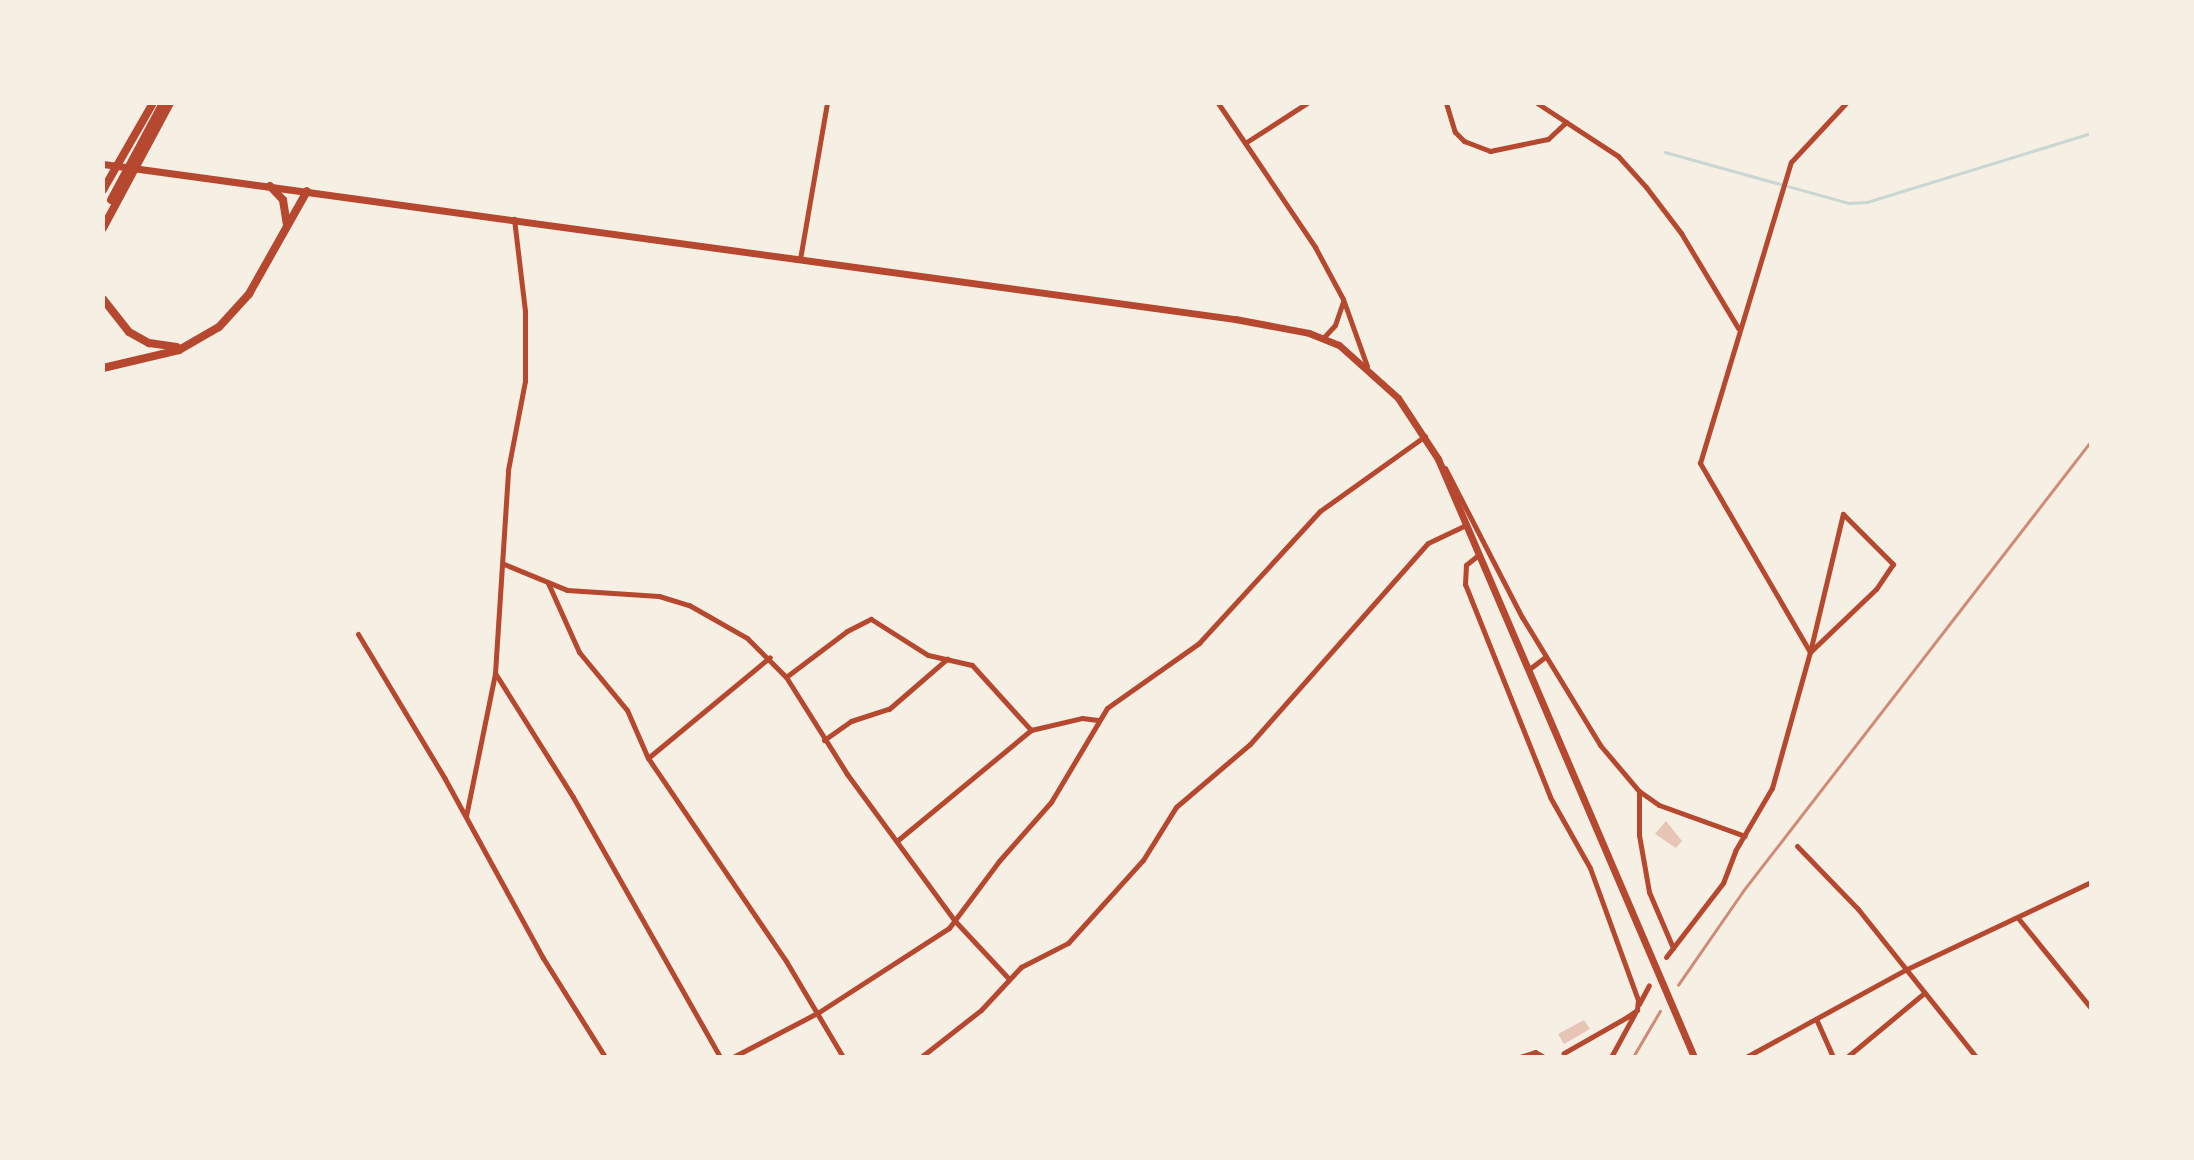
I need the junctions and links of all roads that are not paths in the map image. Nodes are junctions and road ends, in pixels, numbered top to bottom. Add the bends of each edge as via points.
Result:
1 (153, 103) edge
2 (163, 103) edge
3 (170, 103) edge
4 (827, 103) edge
5 (1217, 103) edge
6 (1307, 103) edge
7 (1446, 103) edge
8 (1537, 103) edge
9 (1846, 103) edge
10 (1566, 122) junction
11 (1245, 143) junction
12 (103, 164) edge
13 (270, 186) junction
14 (103, 190) edge
15 (307, 191) junction
16 (103, 215) edge
17 (514, 219) junction
18 (287, 226) junction
19 (103, 228) edge
20 (800, 259) junction
21 (103, 299) edge
22 (1343, 299) junction
23 (1738, 328) junction
24 (1324, 337) junction
25 (200, 340) junction
26 (1367, 366) junction
27 (103, 368) edge
28 (1426, 435) junction
29 (1438, 459) junction
30 (1467, 529) junction
31 (1478, 556) junction
32 (504, 564) junction
33 (548, 583) junction
34 (358, 634) dead end
35 (1810, 652) junction
36 (770, 657) junction
37 (1545, 657) junction
38 (947, 659) junction
39 (1526, 671) junction
40 (495, 673) junction
41 (786, 677) junction
42 (1098, 720) junction
43 (1031, 730) junction
44 (824, 740) junction
45 (648, 758) junction
46 (1639, 791) junction
47 (466, 816) junction
48 (1745, 836) junction
49 (898, 840) junction
50 (1797, 846) dead end
51 (2091, 882) edge
52 (2018, 918) junction
53 (955, 921) junction
54 (1673, 948) junction
55 (1666, 957) dead end
56 (1907, 969) junction
57 (1009, 979) junction
58 (1649, 985) dead end
59 (1924, 993) junction
60 (2091, 1008) edge
61 (1636, 1010) junction
62 (819, 1012) junction
63 (1817, 1021) junction
64 (1564, 1053) dead end
65 (1752, 1056) edge
66 (605, 1057) edge
67 (720, 1057) edge
68 (733, 1057) edge
69 (843, 1057) edge
70 (921, 1057) edge
71 (1520, 1057) edge
72 (1544, 1057) edge
73 (1611, 1057) edge
74 (1694, 1057) edge
75 (1833, 1057) edge
76 (1847, 1057) edge
77 (1976, 1057) edge

1 - 14 main road
2 - 16 main road
3 - 19 main road
4 - 20 street
5 - 11 street
6 - 11 street
7 - 10 street via 1454,132 1490,151 1548,139
8 - 10 street
9 - 23 street via 1791,162
10 - 23 street via 1618,156 1646,187 1681,233
11 - 22 street via 1311,240
12 - 13 main road
13 - 15 main road
13 - 18 main road via 283,200
15 - 17 main road
15 - 18 main road
17 - 20 main road
17 - 32 street via 525,311 525,381 508,470
18 - 25 main road via 242,303
20 - 24 main road via 1236,318
21 - 25 main road via 129,332 149,343 169,348
22 - 24 street via 1341,313
22 - 26 street
23 - 35 street via 1700,463
24 - 26 main road
25 - 27 main road via 179,350
26 - 28 main road
28 - 29 main road
28 - 42 street via 1320,511 1199,643 1152,680 1118,698
29 - 30 main road
29 - 37 street via 1461,493
30 - 31 main road
30 - 57 street via 1428,543 1250,744 1176,807 1143,860 1068,943 1021,967
31 - 39 main road
31 - 61 street via 1466,565 1465,584 1550,797 1590,869 1635,986
32 - 33 street
32 - 40 street
33 - 36 street via 595,594 659,596 689,605 721,620
33 - 45 street via 579,652 627,710
34 - 47 street
35 - 35 street via 1876,589 1894,564 1843,514
35 - 48 street via 1772,788
36 - 41 street
36 - 45 street
37 - 39 street
37 - 46 street via 1600,745
38 - 41 street via 928,655 871,619 847,631
38 - 43 street via 972,664
38 - 44 street via 889,709 851,721
39 - 74 main road
40 - 47 street
40 - 67 street via 573,797
41 - 44 street
42 - 43 street via 1082,718
42 - 53 street via 1051,802
43 - 49 street
44 - 49 street
45 - 62 street
46 - 48 street via 1659,805
46 - 54 street via 1639,835 1648,892
47 - 66 street via 543,958
48 - 54 street via 1723,883
49 - 53 street
50 - 56 street
51 - 52 street
52 - 56 street
52 - 60 street
53 - 57 street
53 - 62 street via 926,946
54 - 55 street
56 - 59 street
56 - 63 street
57 - 70 street via 981,1010
58 - 61 street
59 - 76 street
59 - 77 street
61 - 64 street
61 - 73 street
62 - 68 street
62 - 69 street
63 - 65 street
63 - 75 street
71 - 72 street via 1535,1052

